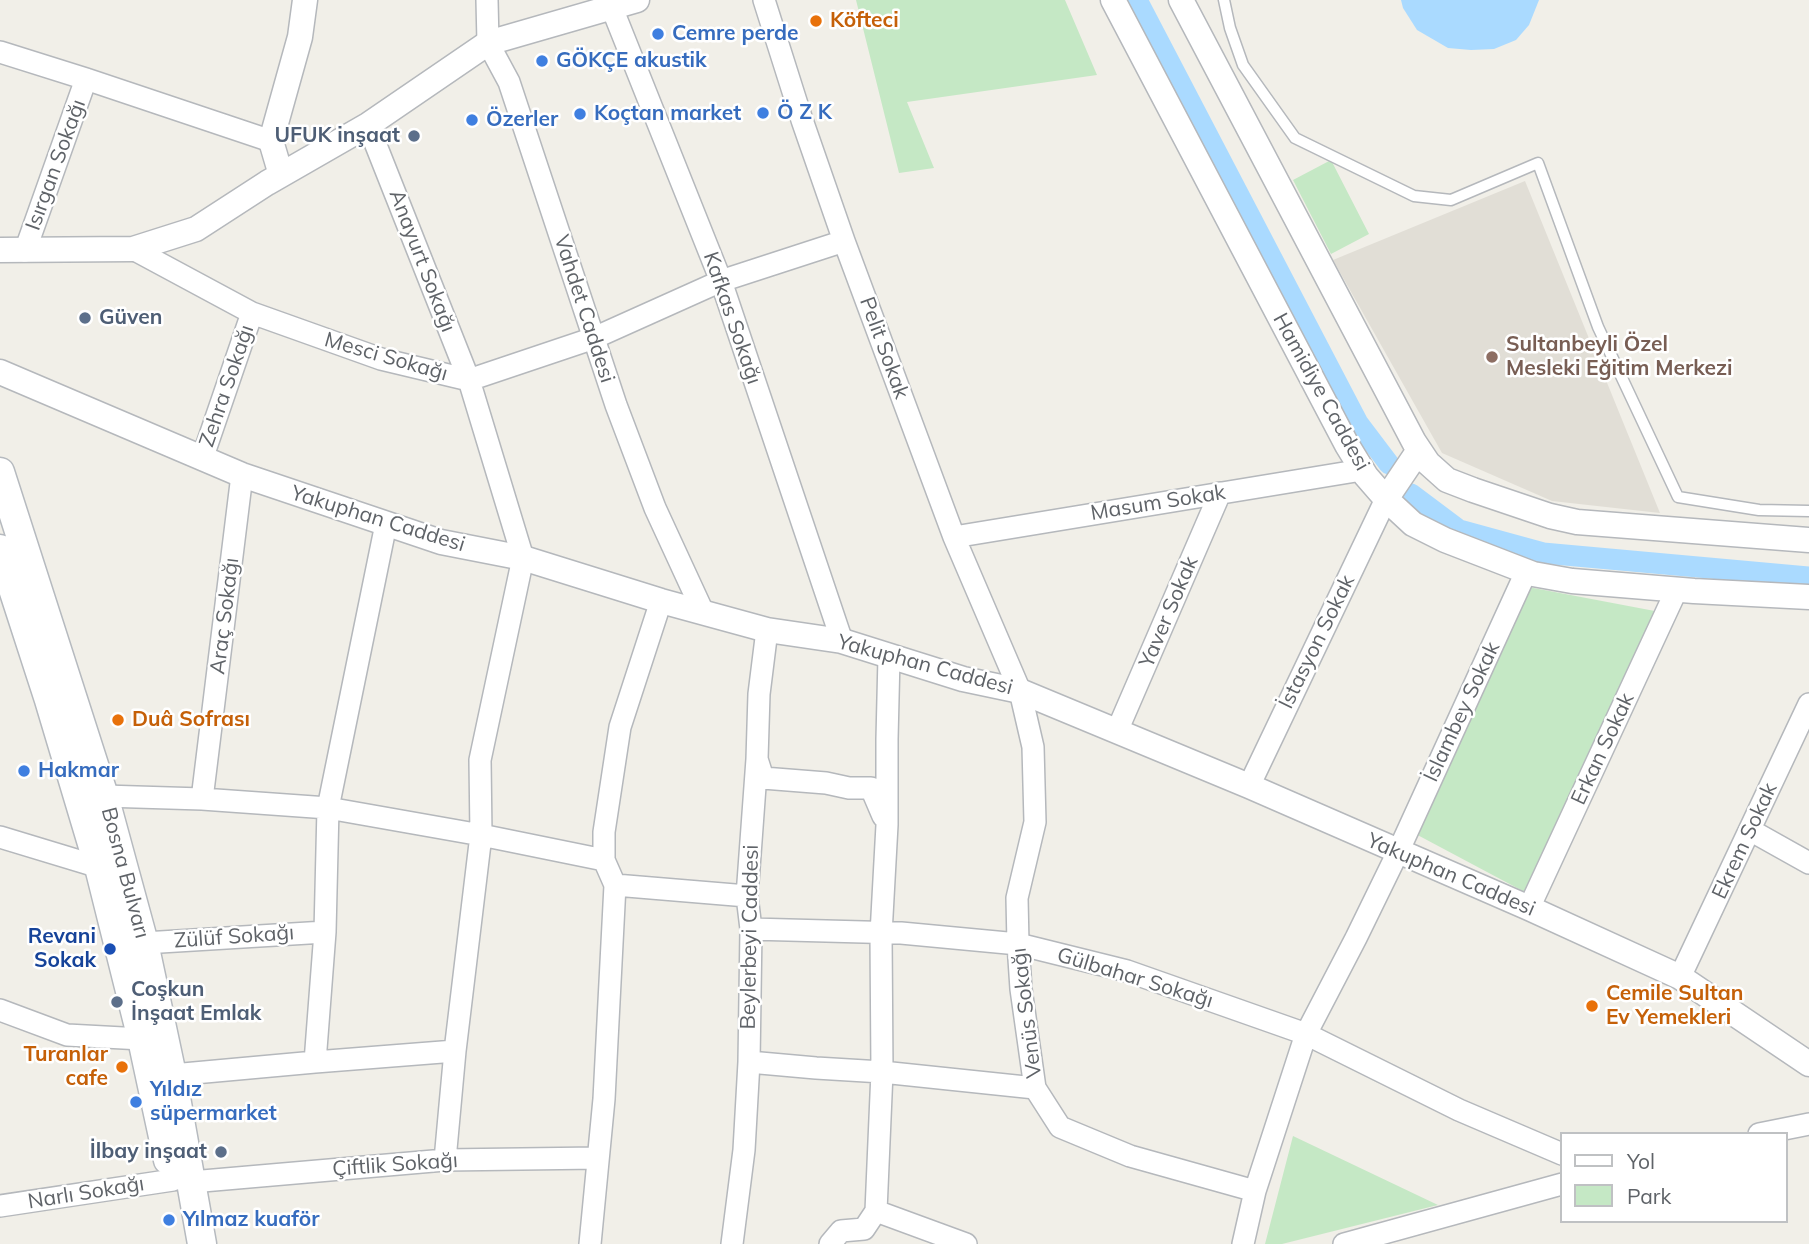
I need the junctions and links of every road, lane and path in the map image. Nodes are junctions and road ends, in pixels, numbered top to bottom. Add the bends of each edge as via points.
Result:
1 (304, 0) edge
2 (487, 0) edge
3 (637, 0) edge
4 (764, 0) edge
5 (1114, 0) edge
6 (1181, 0) edge
7 (1224, 0) edge
8 (611, 4) edge
9 (488, 43) junction
10 (0, 52) edge
11 (86, 79) junction
12 (368, 124) junction
13 (271, 141) junction
14 (281, 175) junction
15 (844, 241) junction
16 (133, 249) junction
17 (0, 250) edge
18 (25, 251) junction
19 (720, 281) junction
20 (252, 313) junction
21 (594, 338) junction
22 (0, 372) edge
23 (469, 380) junction
24 (1419, 450) junction
25 (202, 459) junction
26 (1362, 470) junction
27 (0, 472) edge
28 (242, 475) junction
29 (1220, 493) junction
30 (1386, 499) junction
31 (1809, 511) edge
32 (386, 524) junction
33 (954, 537) junction
34 (1809, 540) edge
35 (0, 549) edge
36 (523, 558) junction
37 (1526, 572) junction
38 (1677, 589) junction
39 (1809, 597) edge
40 (661, 601) junction
41 (703, 612) junction
42 (767, 630) junction
43 (842, 641) junction
44 (890, 657) junction
45 (1020, 691) junction
46 (1809, 704) edge
47 (1117, 731) junction
48 (757, 760) junction
49 (1249, 786) junction
50 (104, 796) junction
51 (202, 799) junction
52 (328, 808) junction
53 (887, 825) junction
54 (1750, 830) junction
55 (481, 835) junction
56 (0, 837) edge
57 (1398, 852) junction
58 (604, 860) junction
59 (1809, 863) edge
60 (99, 867) junction
61 (615, 885) junction
62 (747, 896) junction
63 (1529, 908) junction
64 (751, 929) junction
65 (325, 932) junction
66 (881, 934) junction
67 (144, 943) junction
68 (1018, 944) junction
69 (1680, 977) junction
70 (0, 1010) edge
71 (1306, 1034) junction
72 (142, 1039) junction
73 (455, 1051) junction
74 (315, 1062) junction
75 (749, 1062) junction
76 (1809, 1064) edge
77 (882, 1072) junction
78 (172, 1075) junction
79 (1035, 1088) junction
80 (1809, 1124) edge
81 (1769, 1132) edge
82 (1560, 1153) edge
83 (598, 1158) junction
84 (445, 1160) junction
85 (182, 1181) junction
86 (1560, 1185) edge
87 (1255, 1191) junction
88 (0, 1206) edge
89 (876, 1211) junction
90 (917, 1236) edge
91 (185, 1244) edge
92 (202, 1244) edge
93 (590, 1244) edge
94 (732, 1244) edge
95 (830, 1244) edge
96 (966, 1244) edge
97 (1243, 1244) edge
98 (1344, 1244) edge

1 - 13 street via 300,37
2 - 9 street, Vahdet Caddesi
3 - 8 street
4 - 15 street, Pelit Sokak
5 - 26 street, Hamidiye Caddesi
6 - 24 street
7 - 31 lane via 1243,65 1295,138 1414,196 1438,199 1451,200 1538,163 1598,327 1678,497 1759,510
8 - 9 street
8 - 19 street, Kafkas Sokağı
9 - 12 street
9 - 21 street, Vahdet Caddesi via 509,82
10 - 11 street
11 - 13 street
11 - 18 street, Isırgan Sokağı
12 - 14 street
12 - 23 street, Anayurt Sokağı
13 - 14 street
14 - 16 street via 196,229
15 - 19 street, Mesci Sokağı
15 - 33 street, Pelit Sokak
16 - 18 street
16 - 20 street, Mesci Sokağı
17 - 18 street
19 - 21 street, Mesci Sokağı
19 - 43 street, Kafkas Sokağı
20 - 23 street, Mesci Sokağı via 381,359
20 - 25 street, Zehra Sokağı
21 - 23 street, Mesci Sokağı
21 - 41 street, Vahdet Caddesi via 655,508
22 - 25 street, Yakuphan Caddesi
23 - 36 street, Anayurt Sokağı
24 - 30 street
24 - 34 street via 1447,480 1550,516 1626,527
25 - 28 street, Yakuphan Caddesi
26 - 29 street, Masum Sokak
26 - 30 street, Hamidiye Caddesi
27 - 50 main road, Bosna Bulvarı
28 - 32 street, Yakuphan Caddesi
28 - 51 street, Araç Sokağı
29 - 33 street, Masum Sokak
29 - 47 street, Yaver Sokak
30 - 37 street, Hamidiye Caddesi via 1413,524
30 - 49 street, İstasyon Sokak
32 - 36 street, Yakuphan Caddesi via 441,542
32 - 52 street
33 - 45 street, Pelit Sokak
35 - 60 main road, Bosna Bulvarı
36 - 40 street, Yakuphan Caddesi
36 - 55 street via 480,760
37 - 38 street, Hamidiye Caddesi via 1572,581
37 - 57 street, İslambey Sokak
38 - 39 street, Hamidiye Caddesi
38 - 63 street, Erkan Sokak
40 - 41 street, Yakuphan Caddesi
40 - 58 street via 620,727
41 - 42 street, Yakuphan Caddesi
42 - 43 street, Yakuphan Caddesi
42 - 48 street, Beylerbeyi Caddesi
43 - 44 street, Yakuphan Caddesi
44 - 45 street, Yakuphan Caddesi
44 - 53 street
45 - 47 street, Yakuphan Caddesi
45 - 68 street, Venüs Sokağı via 1033,747 1035,822 1017,898
46 - 54 street, Ekrem Sokak
47 - 49 street, Yakuphan Caddesi
48 - 53 street via 763,778 871,788
48 - 62 street, Beylerbeyi Caddesi
49 - 57 street, Yakuphan Caddesi
50 - 51 street
50 - 67 main road, Bosna Bulvarı
51 - 52 street
52 - 55 street
52 - 65 street
53 - 66 street
54 - 59 street
54 - 69 street, Ekrem Sokak
55 - 58 street
55 - 73 street
56 - 60 street
57 - 63 street, Yakuphan Caddesi
57 - 71 street, İslambey Sokak
58 - 61 street
60 - 72 main road, Bosna Bulvarı
61 - 62 street
61 - 83 street
62 - 64 street, Beylerbeyi Caddesi
63 - 69 street, Yakuphan Caddesi
64 - 66 street, Gülbahar Sokağı
64 - 75 street, Beylerbeyi Caddesi
65 - 67 street, Zülüf Sokağı
65 - 74 street
66 - 68 street, Gülbahar Sokağı
66 - 77 street
67 - 78 main road, Bosna Bulvarı
68 - 71 street, Gülbahar Sokağı via 1127,971
68 - 79 street, Venüs Sokağı
69 - 76 street, Yakuphan Caddesi
70 - 72 street via 66,1035
71 - 82 street, Gülbahar Sokağı
71 - 87 street, İslambey Sokak
72 - 85 main road, Bosna Bulvarı
73 - 74 street
73 - 84 street
74 - 78 street
75 - 77 street
75 - 94 street, Beylerbeyi Caddesi
77 - 79 street
77 - 89 street
78 - 85 main road, Bosna Bulvarı
79 - 87 street, Venüs Sokağı via 1059,1127 1130,1156
80 - 81 street
83 - 84 street, Çiftlik Sokağı
83 - 93 street
84 - 85 street, Çiftlik Sokağı
85 - 88 street, Narlı Sokağı
85 - 91 main road, Bosna Bulvarı
85 - 92 main road, Bosna Bulvarı
86 - 98 street
87 - 97 street, İslambey Sokak
89 - 90 street
89 - 95 street via 863,1228 841,1231
90 - 96 street

